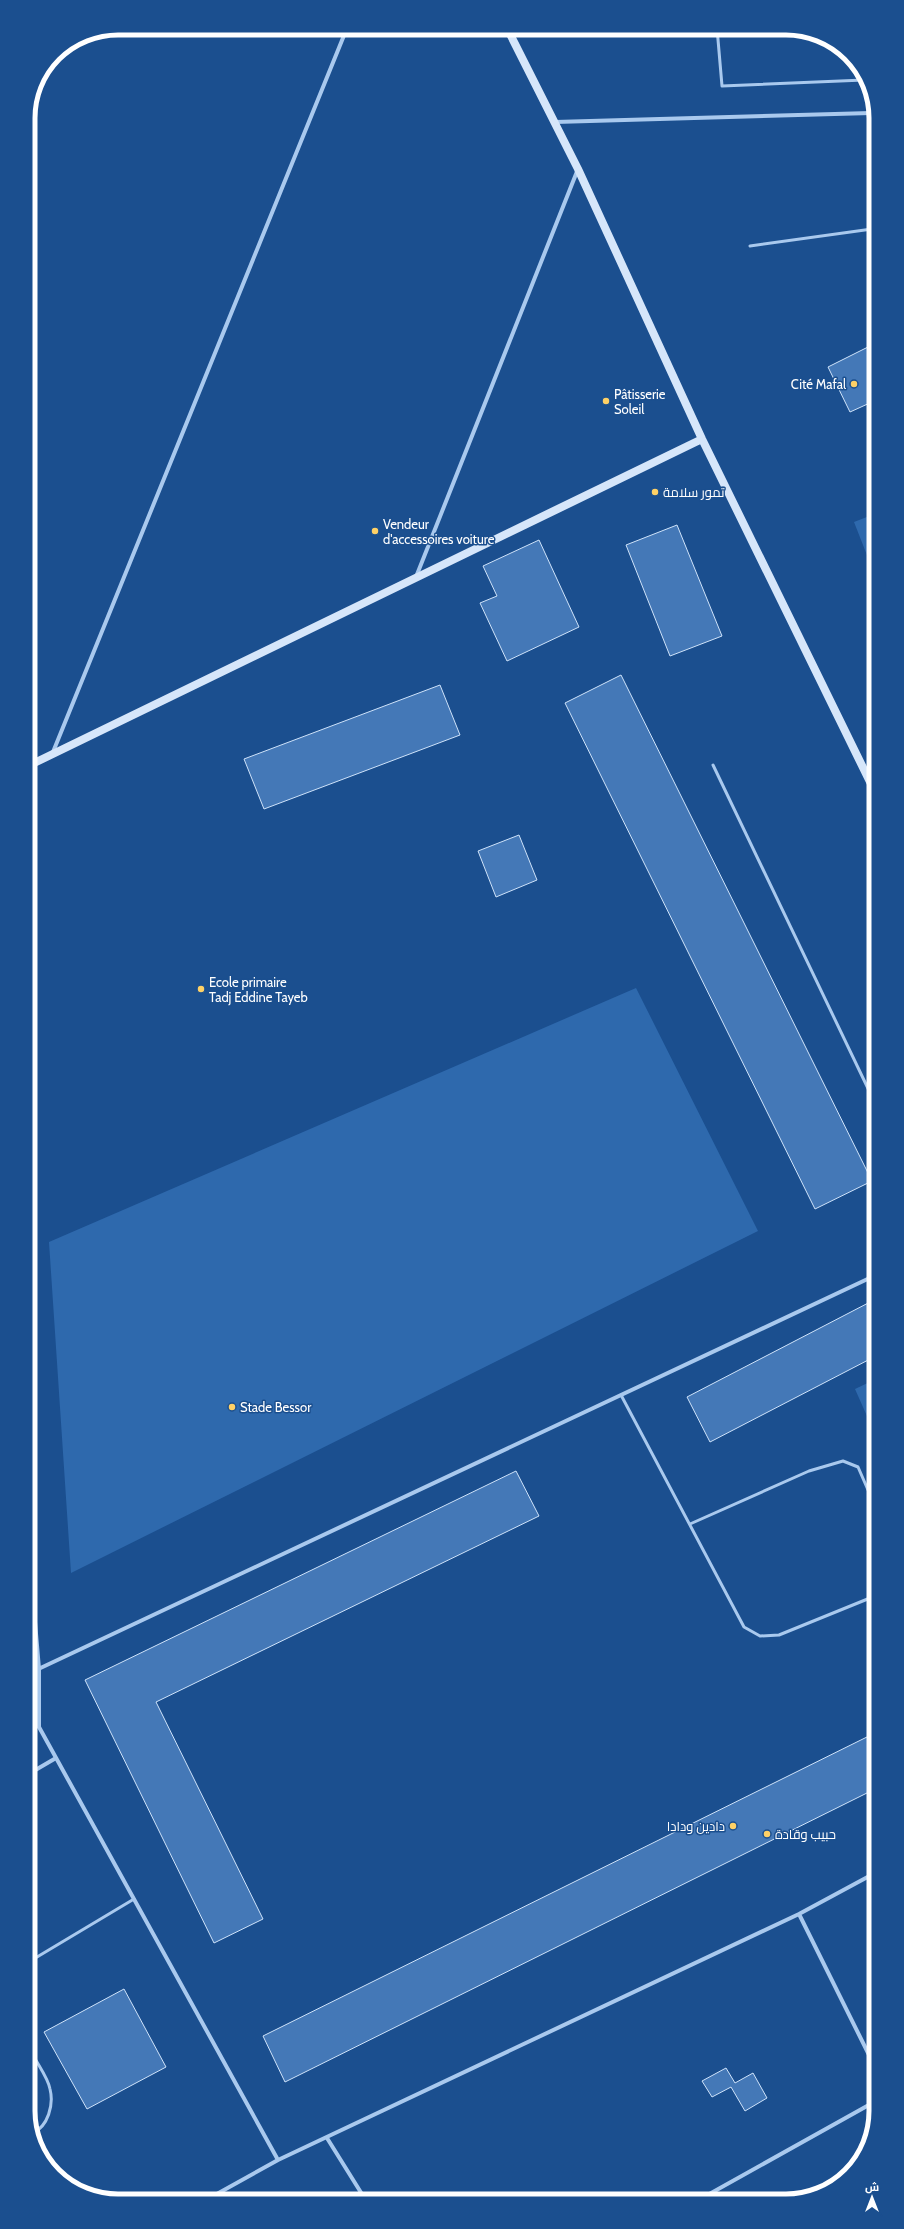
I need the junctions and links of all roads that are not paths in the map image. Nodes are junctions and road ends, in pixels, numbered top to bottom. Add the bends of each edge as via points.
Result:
1 (344, 35) edge
2 (511, 35) edge
3 (718, 35) edge
4 (859, 80) edge
5 (869, 113) edge
6 (555, 122) junction
7 (578, 169) junction
8 (869, 229) edge
9 (750, 246) dead end
10 (702, 439) junction
11 (415, 578) junction
12 (52, 755) junction
13 (35, 763) edge
14 (713, 765) dead end
15 (869, 780) edge
16 (869, 1090) edge
17 (869, 1278) edge
18 (621, 1395) junction
19 (869, 1492) edge
20 (690, 1524) junction
21 (869, 1598) edge
22 (35, 1615) edge
23 (39, 1669) junction
24 (35, 1671) edge
25 (35, 1725) edge
26 (39, 1727) junction
27 (56, 1758) junction
28 (35, 1770) edge
29 (869, 1876) edge
30 (134, 1899) junction
31 (799, 1914) junction
32 (35, 1958) edge
33 (869, 2055) edge
34 (35, 2061) edge
35 (869, 2105) edge
36 (38, 2131) edge
37 (328, 2138) junction
38 (278, 2160) junction
39 (217, 2194) edge
40 (362, 2194) edge
41 (709, 2194) edge

1 - 12 street
2 - 6 main road
3 - 4 lane via 722,86
5 - 6 street
6 - 7 main road
7 - 10 main road
7 - 11 street
8 - 9 lane
10 - 11 main road
10 - 15 main road
11 - 12 main road
12 - 13 main road
14 - 16 lane
17 - 18 street
18 - 20 lane
18 - 23 street
19 - 20 lane via 858,1467 843,1461 809,1471
20 - 21 lane via 744,1627 760,1636 779,1635
22 - 23 street
23 - 24 street
23 - 26 street
25 - 26 street
26 - 27 street
27 - 28 street
27 - 30 street
29 - 31 street
30 - 32 lane
30 - 38 street
31 - 33 street
31 - 37 street
34 - 36 lane via 50,2089 51,2112
35 - 41 street
37 - 38 street
37 - 40 street
38 - 39 street

